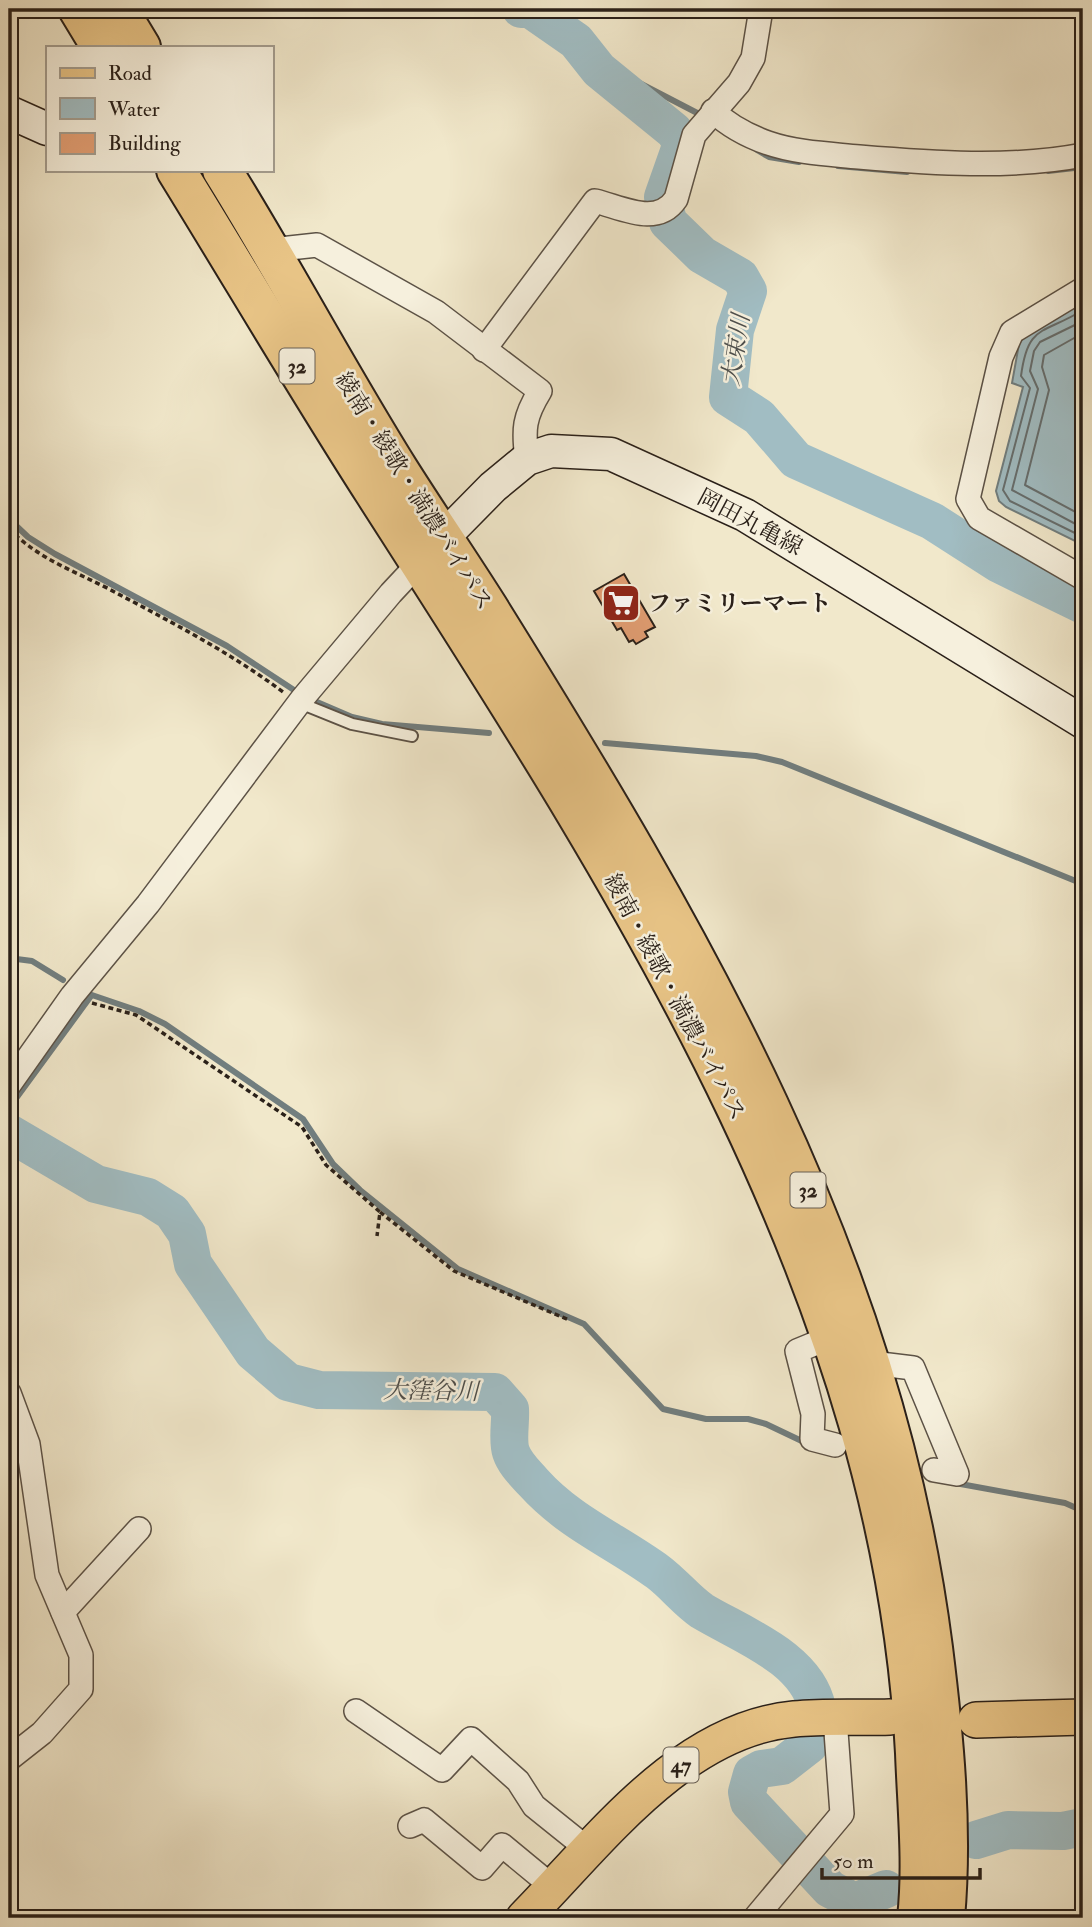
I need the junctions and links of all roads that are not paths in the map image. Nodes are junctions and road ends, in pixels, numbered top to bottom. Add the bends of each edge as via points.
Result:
1 (78, 9) edge
2 (118, 9) edge
3 (761, 9) edge
4 (100, 46) edge
5 (140, 46) edge
6 (9, 112) edge
7 (709, 117) junction
8 (46, 129) edge
9 (1083, 155) edge
10 (177, 172) edge
11 (223, 172) edge
12 (271, 250) junction
13 (1083, 289) edge
14 (484, 350) junction
15 (527, 459) junction
16 (431, 550) junction
17 (1083, 578) edge
18 (303, 698) junction
19 (1083, 722) edge
20 (412, 736) dead end
21 (9, 1085) edge
22 (831, 1337) junction
23 (872, 1363) junction
24 (9, 1394) edge
25 (835, 1445) dead end
26 (934, 1470) dead end
27 (139, 1529) dead end
28 (63, 1612) junction
29 (356, 1711) dead end
30 (890, 1717) dead end
31 (1083, 1717) edge
32 (835, 1718) junction
33 (976, 1720) dead end
34 (9, 1759) edge
35 (410, 1826) dead end
36 (590, 1851) junction
37 (554, 1888) junction
38 (524, 1918) edge
39 (757, 1918) edge
40 (917, 1918) edge
41 (945, 1918) edge

1 - 4 highway
2 - 5 highway
3 - 7 street via 752,58
6 - 8 main road
7 - 9 street via 769,144 819,153 906,161 1058,160
7 - 14 street via 694,135 676,199 664,212 595,201
10 - 16 highway, 綾南・綾歌・満濃バイパス / 32
11 - 12 highway, 綾南・綾歌・満濃バイパス / 32
12 - 14 street via 317,245 436,312
12 - 16 highway, 綾南・綾歌・満濃バイパス / 32
13 - 17 street via 1012,332 1001,357 968,499 979,518
14 - 15 street via 540,391 527,412
15 - 16 main road, 岡田丸亀線
15 - 19 main road, 岡田丸亀線 via 551,451 611,454 745,515
16 - 18 street
16 - 22 highway, 綾南・綾歌・満濃バイパス / 32 via 458,619 586,833 749,1133
16 - 23 highway, 綾南・綾歌・満濃バイパス / 32 via 628,835 714,993 776,1115
18 - 20 lane via 352,724
18 - 21 street via 148,904 72,996
22 - 25 street via 797,1351 813,1415 812,1439
22 - 40 highway, 綾南・綾歌・満濃バイパス / 32 via 863,1436 896,1582 912,1703
23 - 26 street via 913,1368 957,1474
23 - 41 highway, 綾南・綾歌・満濃バイパス / 32 via 892,1430 924,1580 940,1701 947,1807
24 - 28 street via 28,1444 47,1575
27 - 28 street
28 - 34 street via 81,1655 81,1689 42,1733
29 - 36 street via 442,1770 471,1739 518,1781 534,1806
30 - 32 main road, 47
31 - 33 main road
32 - 36 main road, 47 via 792,1719 751,1730 690,1757 655,1783
32 - 39 street via 842,1814
35 - 37 street via 424,1820 482,1868 502,1845
36 - 37 main road, 47
37 - 38 main road, 47

